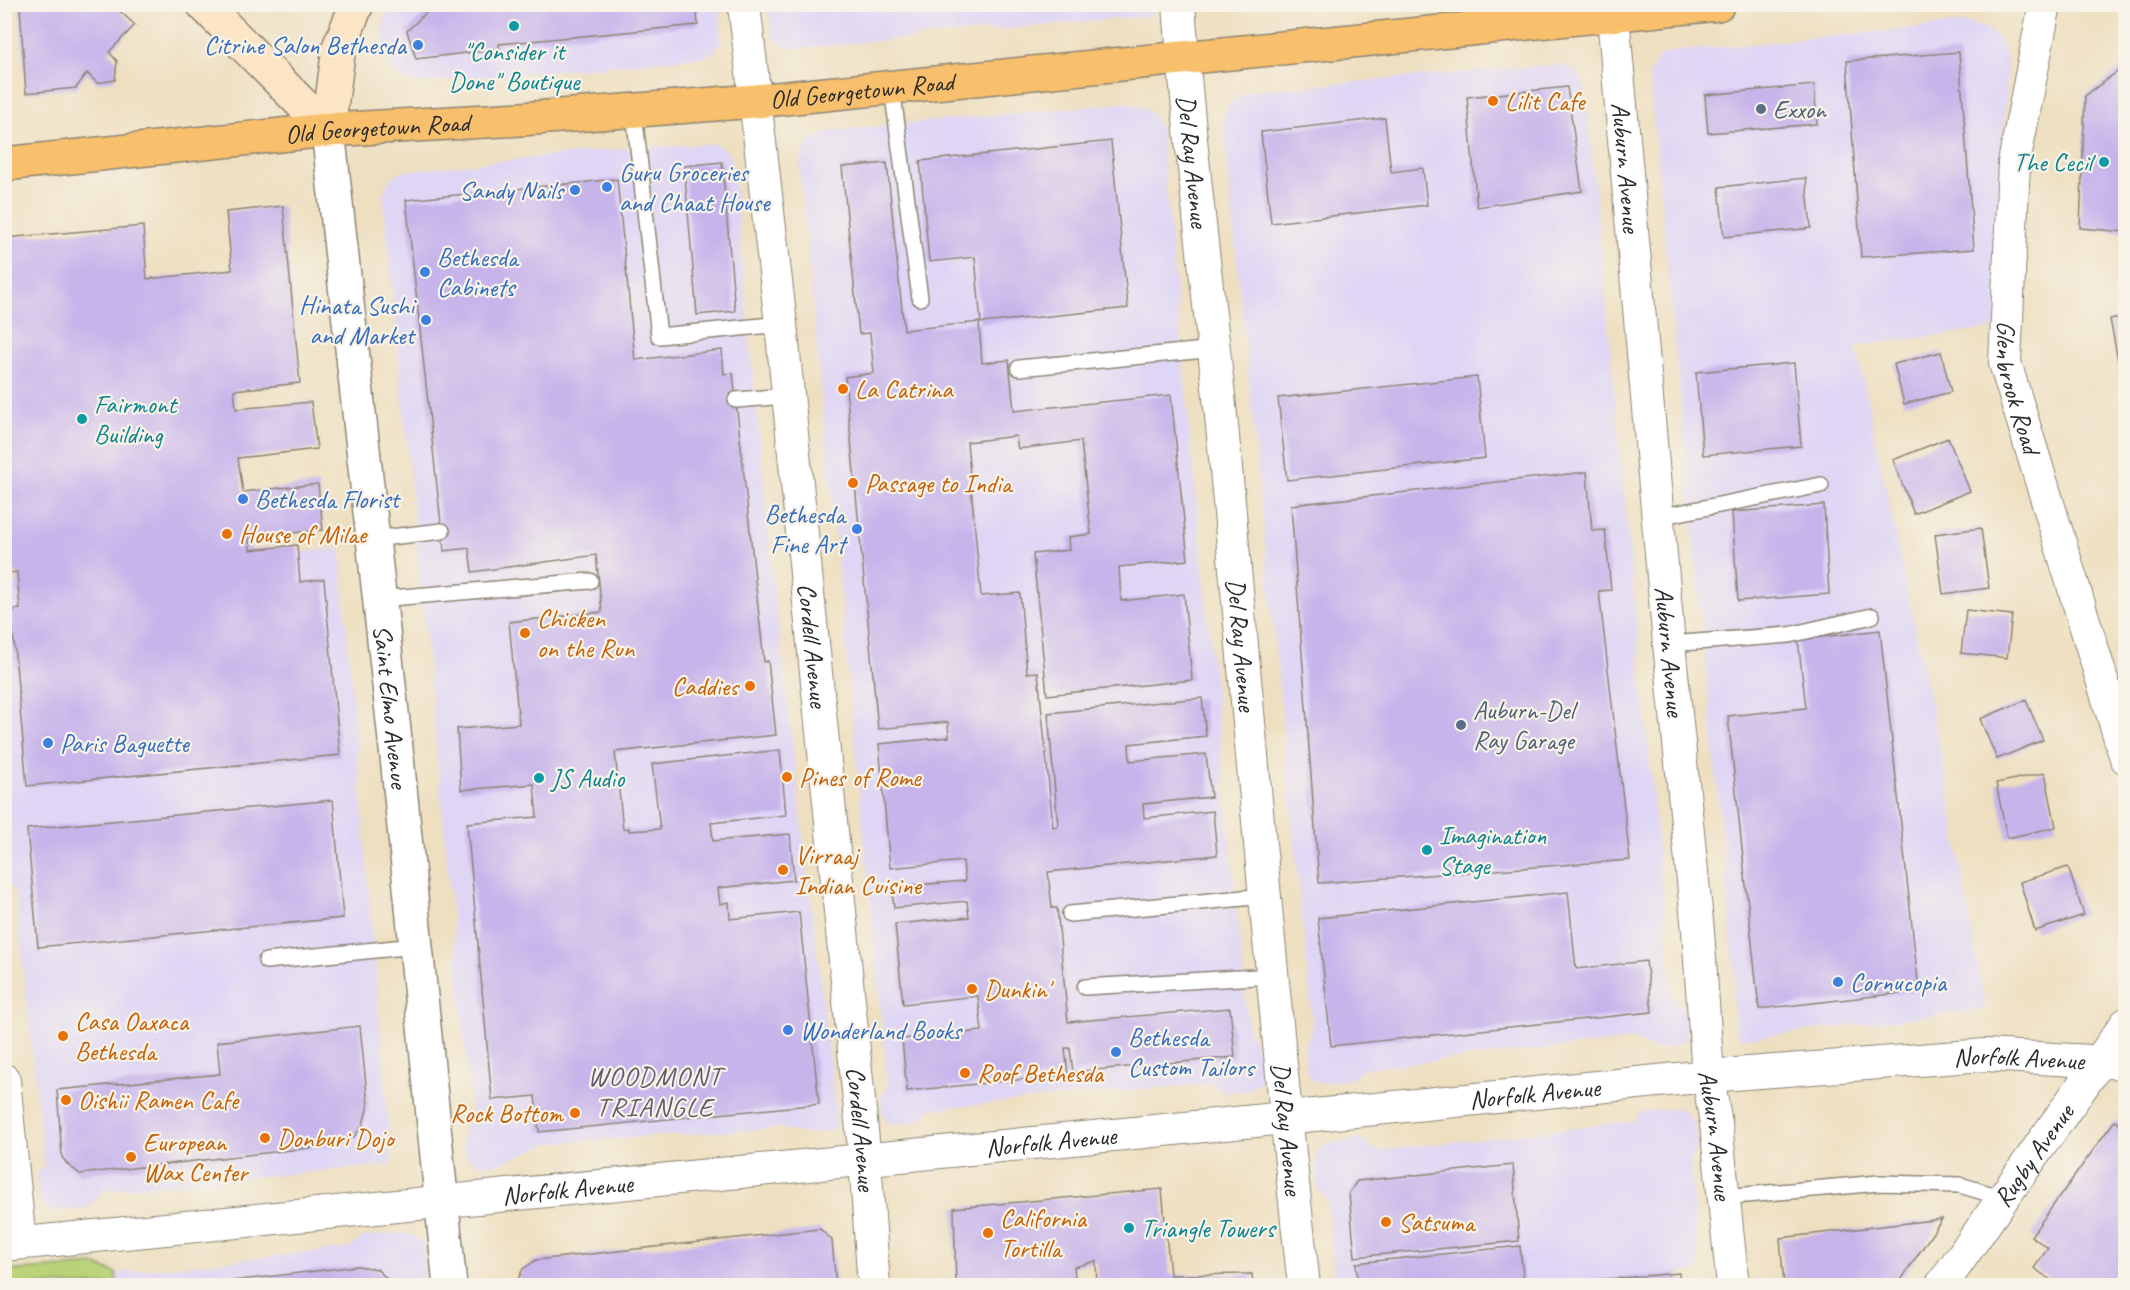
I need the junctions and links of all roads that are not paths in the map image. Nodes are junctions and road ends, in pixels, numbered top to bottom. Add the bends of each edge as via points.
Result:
1 (203, 4) edge
2 (357, 4) edge
3 (744, 4) edge
4 (1179, 4) edge
5 (1718, 4) edge
6 (2045, 4) edge
7 (1613, 10) edge
8 (1183, 58) junction
9 (892, 88) junction
10 (755, 101) junction
11 (634, 112) junction
12 (328, 130) junction
13 (4, 164) edge
14 (920, 298) dead end
15 (781, 324) junction
16 (1215, 349) junction
17 (1019, 368) dead end
18 (787, 396) junction
19 (736, 400) dead end
20 (1821, 485) dead end
21 (1658, 517) junction
22 (442, 531) dead end
23 (373, 539) junction
24 (590, 581) dead end
25 (379, 599) junction
26 (1872, 616) dead end
27 (1669, 644) junction
28 (2126, 758) edge
29 (1265, 896) junction
30 (1070, 914) dead end
31 (415, 946) junction
32 (266, 961) dead end
33 (1273, 976) junction
34 (1085, 987) dead end
35 (2126, 1024) edge
36 (2111, 1062) edge
37 (1708, 1076) junction
38 (4, 1080) edge
39 (1285, 1116) junction
40 (865, 1160) junction
41 (1724, 1197) junction
42 (2002, 1198) junction
43 (442, 1200) junction
44 (12, 1244) edge
45 (450, 1286) edge
46 (874, 1286) edge
47 (1304, 1286) edge
48 (1732, 1286) edge
49 (1941, 1286) edge

1 - 12 main road
2 - 12 main road via 339,47
3 - 10 street, Cordell Avenue
4 - 8 street, Del Ray Avenue
5 - 7 main road, Old Georgetown Road
6 - 28 street, Glenbrook Road via 2014,163 2005,363
7 - 8 main road, Old Georgetown Road
7 - 21 street, Auburn Avenue
8 - 9 main road, Old Georgetown Road
8 - 16 street, Del Ray Avenue
9 - 10 main road, Old Georgetown Road
9 - 14 lane
10 - 11 main road, Old Georgetown Road
10 - 15 street, Cordell Avenue
11 - 12 main road, Old Georgetown Road
11 - 15 lane via 659,336
12 - 13 main road, Old Georgetown Road
12 - 23 street, Saint Elmo Avenue
15 - 18 street, Cordell Avenue
16 - 17 lane
16 - 29 street, Del Ray Avenue
18 - 19 lane
18 - 40 street, Cordell Avenue
20 - 21 lane
21 - 27 street, Auburn Avenue
22 - 23 lane
23 - 25 street, Saint Elmo Avenue
24 - 25 lane
25 - 31 street, Saint Elmo Avenue
26 - 27 lane via 1789,635
27 - 37 street, Auburn Avenue via 1698,931
29 - 30 lane
29 - 33 street, Del Ray Avenue
31 - 32 lane
31 - 43 street, Saint Elmo Avenue
33 - 34 lane
33 - 39 street, Del Ray Avenue
35 - 36 street, Rugby Avenue
36 - 37 street, Norfolk Avenue via 1985,1055
36 - 42 street, Rugby Avenue
37 - 39 street, Norfolk Avenue
37 - 41 street, Auburn Avenue
38 - 44 street
39 - 40 street, Norfolk Avenue
39 - 47 street, Del Ray Avenue
40 - 43 street, Norfolk Avenue
40 - 46 street, Cordell Avenue
41 - 42 lane via 1879,1183 1960,1185
41 - 48 street, Auburn Avenue
42 - 49 street, Rugby Avenue
43 - 44 street, Norfolk Avenue
43 - 45 street, Saint Elmo Avenue

